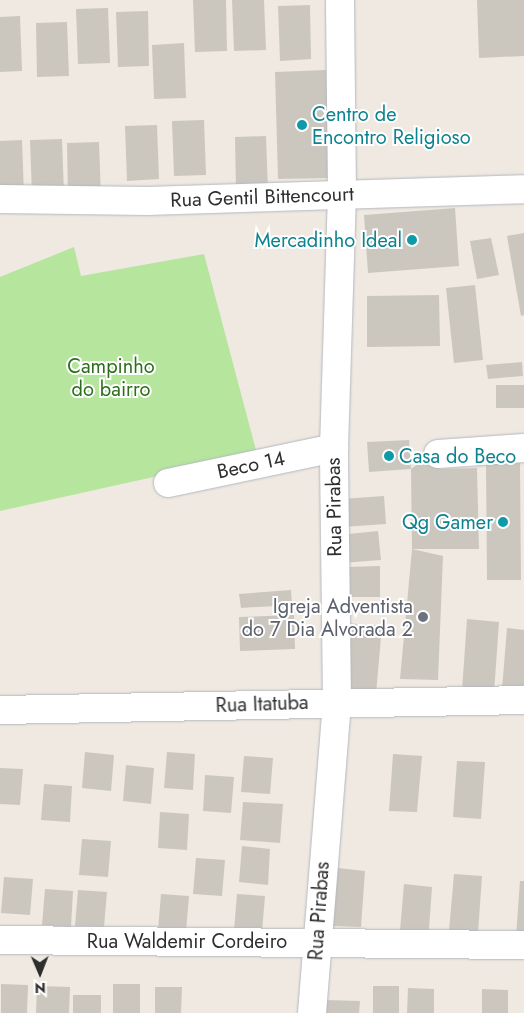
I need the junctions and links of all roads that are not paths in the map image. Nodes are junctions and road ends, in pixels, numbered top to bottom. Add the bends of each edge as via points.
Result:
1 (340, 0) edge
2 (524, 189) edge
3 (342, 194) junction
4 (0, 199) edge
5 (334, 448) junction
6 (524, 448) edge
7 (438, 454) dead end
8 (168, 483) dead end
9 (524, 700) edge
10 (337, 702) junction
11 (0, 710) edge
12 (0, 940) edge
13 (316, 941) junction
14 (524, 945) edge
15 (312, 1013) edge

1 - 3 street, Rua Pirabas
2 - 3 street, Rua Gentil Bittencourt
3 - 4 street, Rua Gentil Bittencourt via 147,201
3 - 5 street, Rua Pirabas
5 - 8 street, Beco 14
5 - 10 street, Rua Pirabas
6 - 7 street
9 - 10 street, Rua Itatuba
10 - 11 street, Rua Itatuba
10 - 13 street, Rua Pirabas
12 - 13 street, Rua Waldemir Cordeiro
13 - 14 street, Rua Waldemir Cordeiro
13 - 15 street, Rua Pirabas

